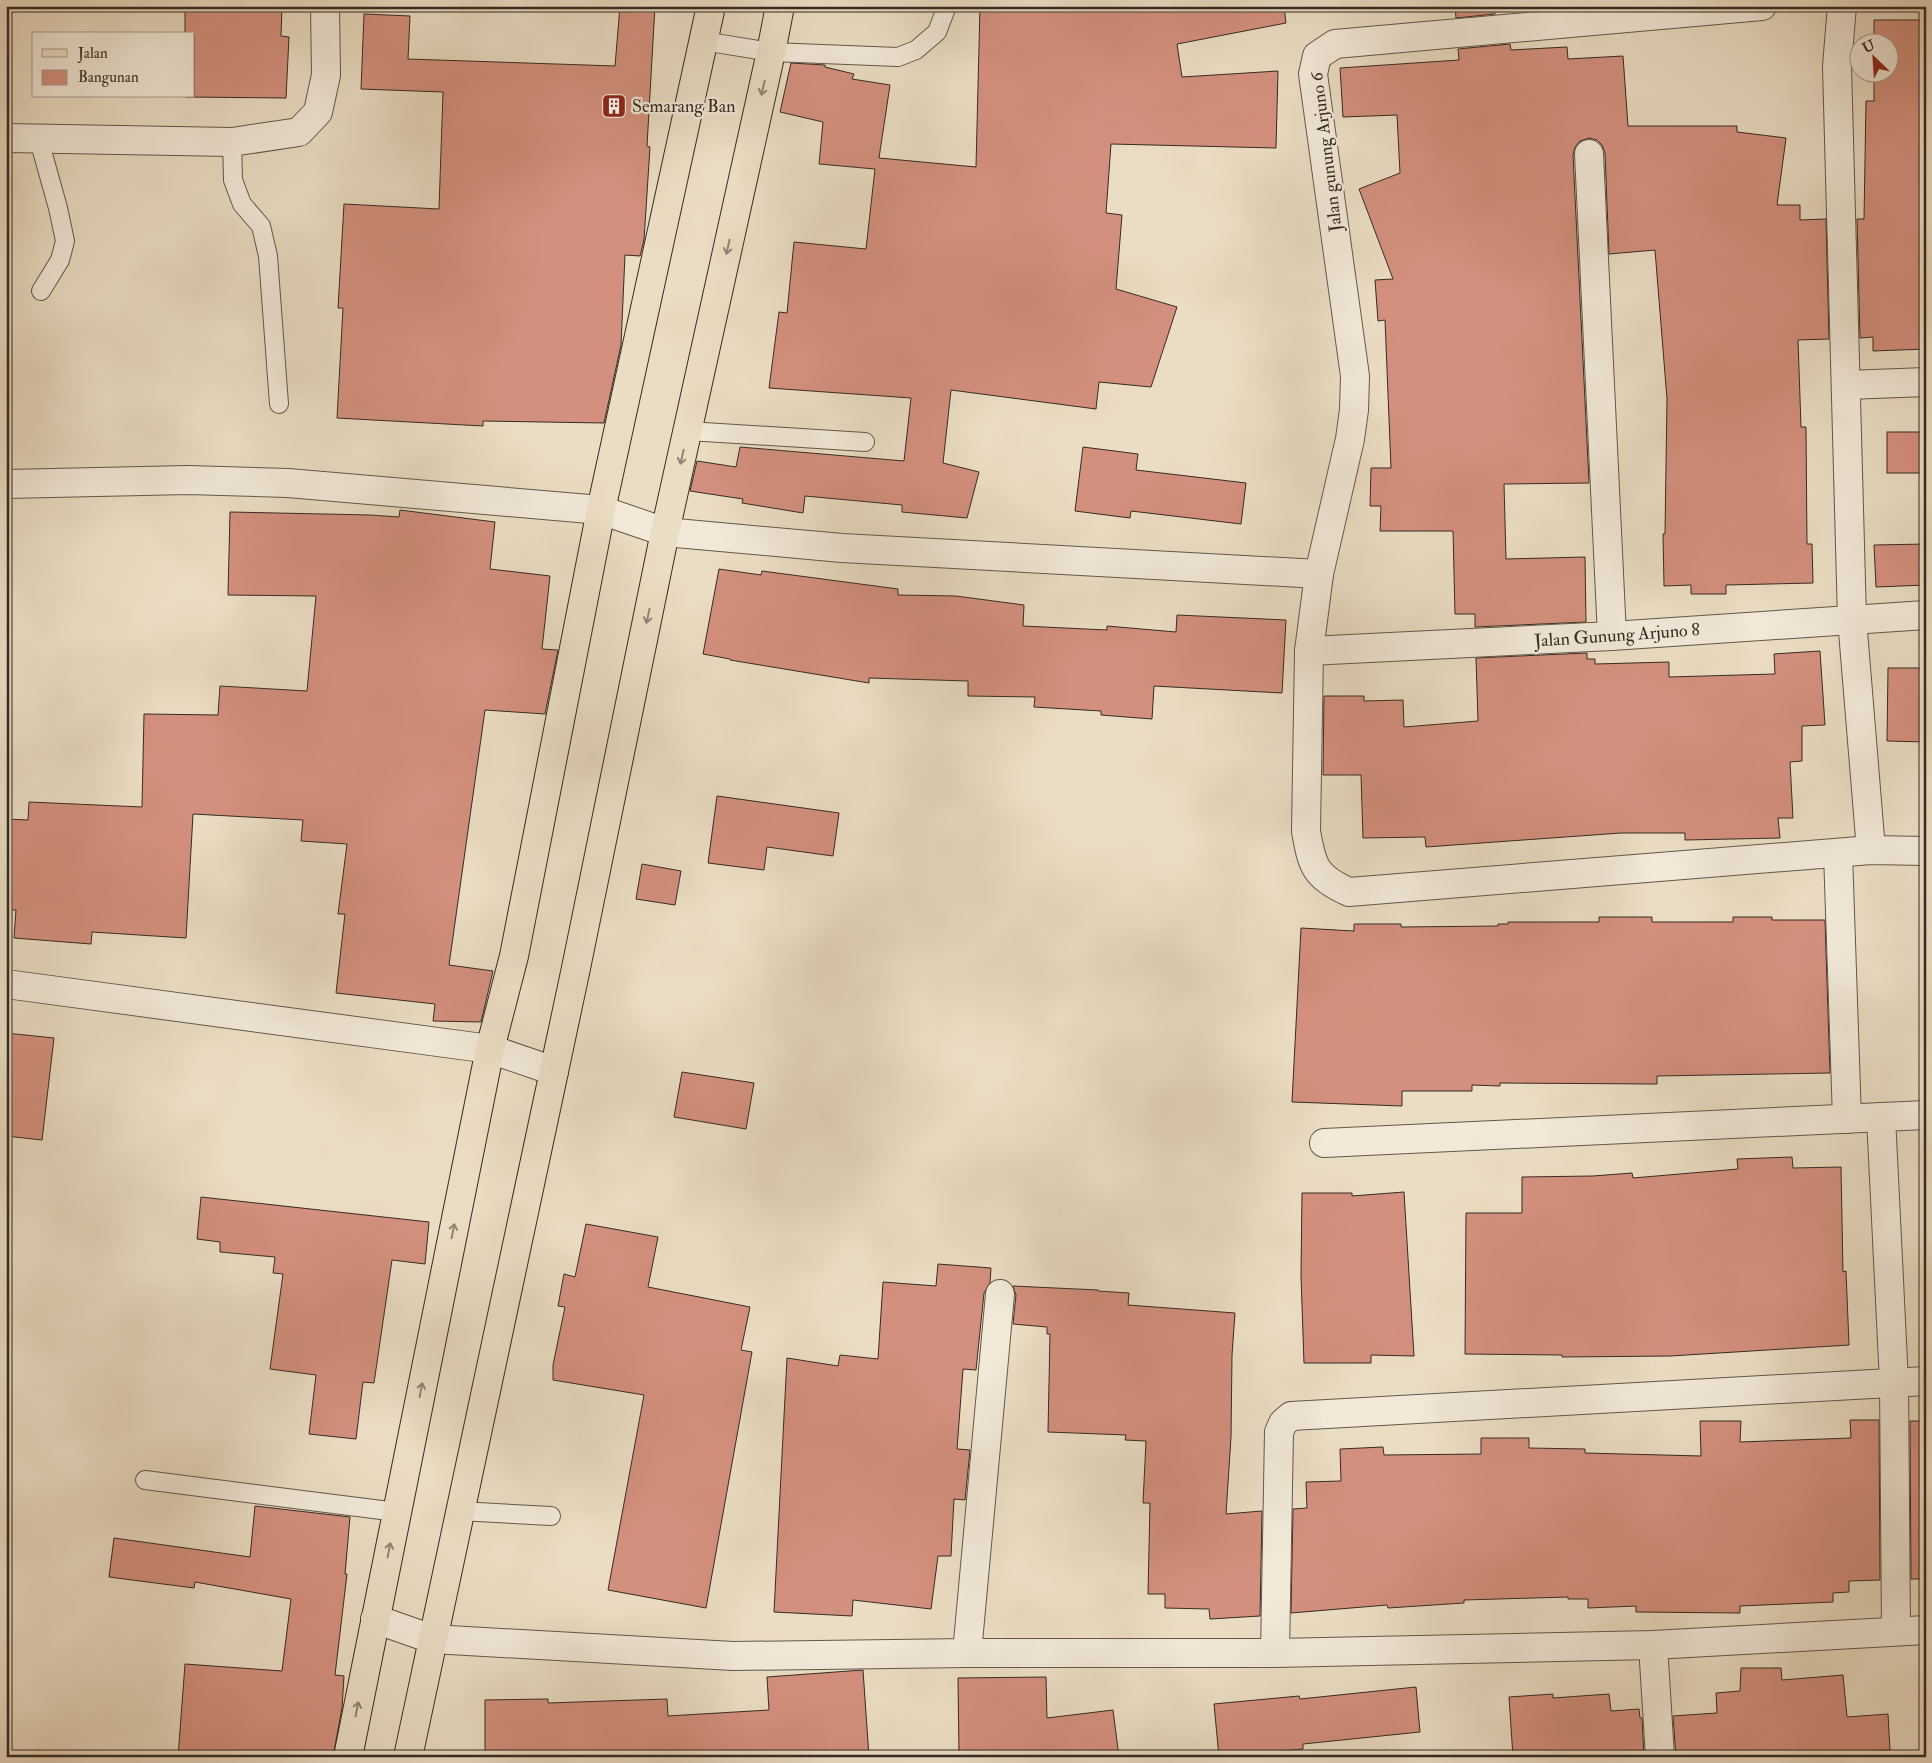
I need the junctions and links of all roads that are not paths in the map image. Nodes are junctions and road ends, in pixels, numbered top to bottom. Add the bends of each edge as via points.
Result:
1 (325, 6) edge
2 (711, 6) edge
3 (780, 6) edge
4 (947, 6) edge
5 (1762, 6) edge
6 (1842, 6) edge
7 (703, 41) junction
8 (771, 52) junction
9 (6, 138) edge
10 (39, 140) junction
11 (232, 142) junction
12 (1589, 154) dead end
13 (41, 291) dead end
14 (1926, 382) edge
15 (1847, 385) junction
16 (279, 404) dead end
17 (688, 431) junction
18 (865, 442) dead end
19 (6, 484) edge
20 (601, 510) junction
21 (665, 532) junction
22 (1319, 574) junction
23 (1926, 615) edge
24 (1852, 619) junction
25 (1612, 636) junction
26 (1309, 651) junction
27 (1871, 850) junction
28 (1926, 851) edge
29 (1838, 853) junction
30 (6, 984) edge
31 (490, 1049) junction
32 (554, 1071) junction
33 (1926, 1115) edge
34 (1880, 1117) junction
35 (1848, 1118) junction
36 (1324, 1143) dead end
37 (1000, 1294) dead end
38 (1926, 1381) edge
39 (1894, 1382) junction
40 (145, 1480) dead end
41 (459, 1511) junction
42 (396, 1512) junction
43 (552, 1516) dead end
44 (375, 1619) junction
45 (1926, 1630) edge
46 (1896, 1631) junction
47 (432, 1638) junction
48 (1652, 1645) junction
49 (967, 1653) junction
50 (1275, 1653) junction
51 (348, 1757) edge
52 (408, 1757) edge
53 (1660, 1757) edge

1 - 11 street via 326,75 318,112 298,132
2 - 7 main road
3 - 8 main road
4 - 8 lane via 937,32 916,50 898,58
5 - 22 street, Jalan gunung Arjuno 6 via 1335,44 1317,56 1313,74 1355,376 1350,439
6 - 15 street via 1837,66
7 - 8 lane
7 - 20 main road
8 -> 17 main road
9 - 10 street
10 - 11 street
10 - 13 lane via 64,241 60,260
11 - 16 lane via 233,180 242,204 260,226 268,256
12 - 25 street
14 - 15 street
15 - 24 street
17 - 18 lane
17 -> 21 main road
19 - 20 street via 188,480 288,484
20 - 21 street
20 - 31 main road via 514,956
21 - 22 street via 842,548
21 -> 32 main road
22 - 26 street, Jalan gunung Arjuno 6
23 - 24 street, Jalan Gunung Arjuno 8
24 - 25 street, Jalan Gunung Arjuno 8
24 - 27 street
25 - 26 street, Jalan Gunung Arjuno 8
26 - 29 street, Jalan gunung Arjuno 6 via 1306,831 1311,858 1318,871 1329,883 1349,892
27 - 28 street, Jalan gunung Arjuno 6
27 - 29 street, Jalan gunung Arjuno 6
29 - 35 street
30 - 31 street
31 - 32 street
42 -> 31 main road
32 - 41 main road
33 - 34 street
34 - 35 street
34 - 39 street
35 - 36 street
37 - 49 street
38 - 39 street
39 - 46 street
39 - 50 street via 1291,1416 1279,1432
40 - 42 lane
41 - 43 lane
41 - 47 main road
44 -> 42 main road
44 - 47 street
51 -> 44 main road
45 - 46 street
46 - 48 street
47 - 49 street via 733,1656
47 - 52 main road
48 - 50 street
48 - 53 street
49 - 50 street

